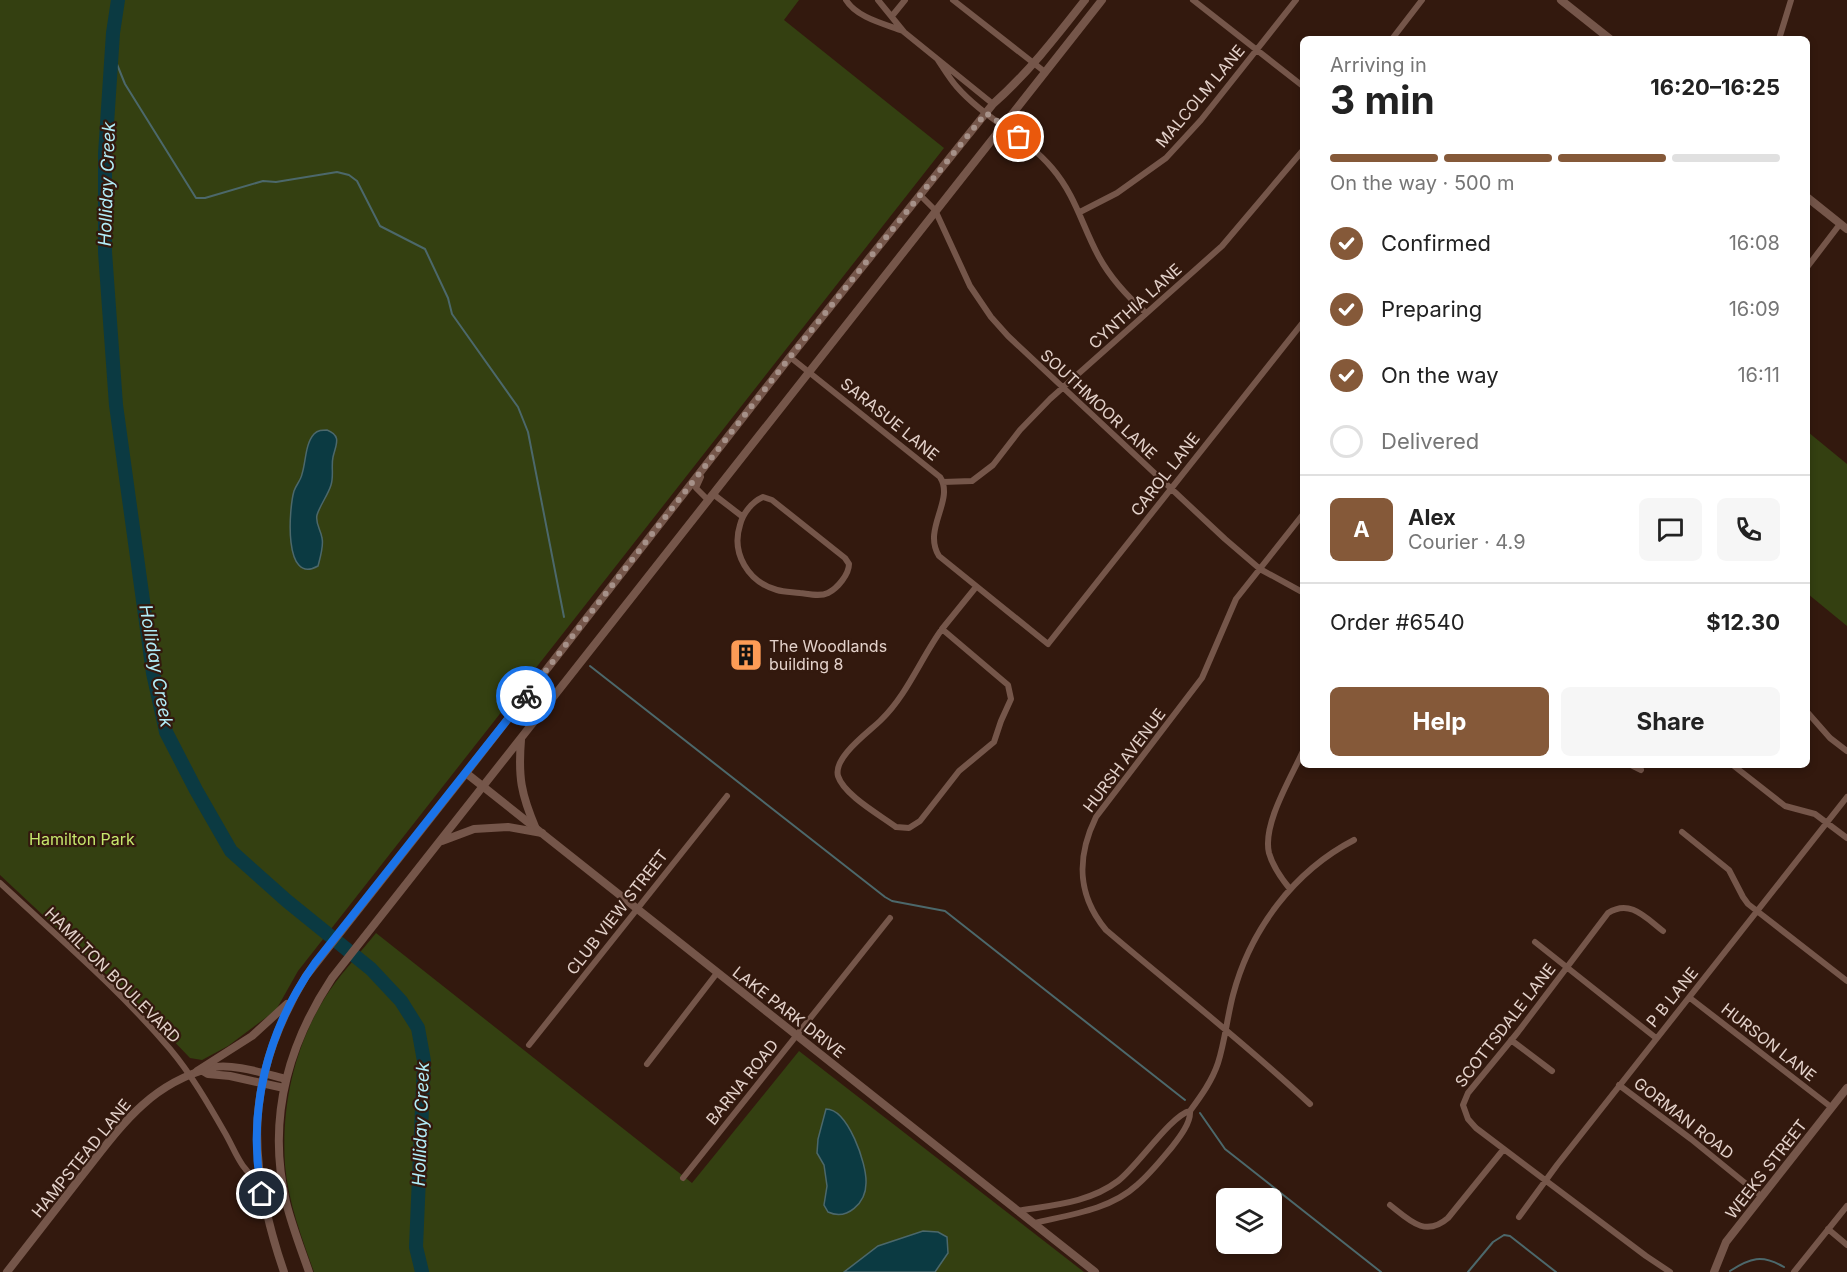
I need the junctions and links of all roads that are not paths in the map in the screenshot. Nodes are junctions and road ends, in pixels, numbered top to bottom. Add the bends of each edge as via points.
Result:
1 (846, 0) edge
2 (878, 0) edge
3 (905, 0) edge
4 (953, 0) edge
5 (1085, 0) edge
6 (1102, 0) edge
7 (1193, 0) edge
8 (1296, 0) edge
9 (1422, 0) edge
10 (1561, 0) edge
11 (1791, 0) edge
12 (892, 16) junction
13 (904, 32) junction
14 (1394, 36) edge
15 (1605, 36) edge
16 (1780, 36) edge
17 (1257, 50) junction
18 (938, 60) junction
19 (1035, 64) junction
20 (1045, 72) junction
21 (1300, 84) edge
22 (993, 104) junction
23 (986, 113) junction
24 (1002, 125) junction
25 (1300, 154) edge
26 (921, 196) junction
27 (1810, 200) edge
28 (935, 210) junction
29 (1080, 212) junction
30 (1844, 226) edge
31 (1810, 264) edge
32 (1146, 313) junction
33 (1300, 326) edge
34 (790, 357) junction
35 (808, 371) junction
36 (1062, 389) junction
37 (723, 443) junction
38 (944, 482) junction
39 (1171, 489) junction
40 (711, 497) junction
41 (743, 517) junction
42 (1300, 518) edge
43 (1260, 569) junction
44 (976, 587) junction
45 (1300, 591) edge
46 (942, 629) junction
47 (1048, 644) joint
48 (1810, 714) edge
49 (522, 740) junction
50 (1847, 751) edge
51 (1300, 758) edge
52 (1637, 768) edge
53 (1737, 768) edge
54 (1641, 770) dead end
55 (466, 773) junction
56 (484, 788) junction
57 (727, 796) dead end
58 (1847, 796) edge
59 (1827, 822) junction
60 (539, 831) junction
61 (1682, 832) dead end
62 (1847, 838) edge
63 (1354, 840) dead end
64 (442, 841) junction
65 (0, 883) edge
66 (1290, 889) junction
67 (637, 909) junction
68 (1757, 911) junction
69 (890, 918) dead end
70 (1663, 930) dead end
71 (1535, 942) dead end
72 (1567, 967) junction
73 (717, 973) junction
74 (1847, 981) edge
75 (1690, 998) junction
76 (291, 1000) junction
77 (1226, 1030) junction
78 (797, 1035) junction
79 (1656, 1038) junction
80 (1511, 1040) junction
81 (530, 1045) dead end
82 (647, 1064) dead end
83 (200, 1071) junction
84 (1552, 1071) dead end
85 (188, 1074) junction
86 (263, 1078) junction
87 (285, 1084) junction
88 (1619, 1085) junction
89 (1847, 1088) edge
90 (1310, 1104) dead end
91 (1831, 1107) junction
92 (1190, 1111) junction
93 (1503, 1150) junction
94 (683, 1178) dead end
95 (1545, 1180) junction
96 (259, 1181) junction
97 (1761, 1196) junction
98 (1390, 1204) dead end
99 (1847, 1206) edge
100 (1017, 1210) junction
101 (1519, 1217) dead end
102 (1034, 1224) junction
103 (1828, 1229) junction
104 (1847, 1245) edge
105 (7, 1272) edge
106 (284, 1272) edge
107 (309, 1272) edge
108 (1095, 1272) edge
109 (1670, 1272) edge
110 (1714, 1272) edge
111 (1794, 1272) edge

1 - 13 street via 849,6 873,20
2 - 12 street
3 - 12 street
4 - 19 street
5 - 19 main road
6 - 20 main road
7 - 17 street
8 - 17 street, MALCOLM LANE
9 - 14 street
10 - 15 main road
11 - 16 street
12 - 13 street
13 - 18 street
17 - 21 street
17 - 29 street, MALCOLM LANE via 1166,158 1117,193
18 - 22 street
18 - 23 street via 956,87
19 - 20 street
19 - 22 main road
20 - 24 main road
22 - 23 main road
23 - 24 street
23 - 26 main road
24 - 28 main road
24 - 29 street via 1046,160
25 - 32 street, CYNTHIA LANE via 1222,246
26 - 28 street, SOUTHMOOR LANE
26 - 34 main road
27 - 30 main road
28 - 35 main road
28 - 36 street, SOUTHMOOR LANE via 970,286 991,317
29 - 32 street via 1104,265
30 - 31 street
32 - 36 street, CYNTHIA LANE
33 - 39 street, CAROL LANE
34 - 35 street, SARASUE LANE
34 - 37 main road
35 - 38 street, SARASUE LANE
35 - 40 main road
36 - 38 street, CYNTHIA LANE via 982,475 972,481
36 - 39 street, SOUTHMOOR LANE
37 - 40 street via 696,488
37 - 55 main road
38 - 44 street, SARASUE LANE via 934,535 936,551
39 - 43 street, SOUTHMOOR LANE
39 - 47 street, CAROL LANE
40 - 41 street
40 - 49 main road
41 - 41 street via 737,538 740,558 755,579 765,585 778,591 820,595 828,593 846,575 849,564 845,558 772,500 757,500
42 - 43 street, HURSH AVENUE
43 - 45 street, SOUTHMOOR LANE
43 - 77 street, HURSH AVENUE via 1231,609 1202,678 1096,818 1084,849 1082,878 1095,916 1106,930
44 - 46 street
44 - 47 street, SARASUE LANE
46 - 46 street via 889,712 852,746 838,768 839,779 851,793 902,828 920,821 958,771 994,742 1011,699 1008,685
48 - 50 street
49 - 56 main road
49 - 60 main road via 519,770 524,801
51 - 66 street via 1268,838 1273,864
52 - 54 street
53 - 59 street via 1785,806 1815,814
55 - 56 street, LAKE PARK DRIVE
55 - 76 main road via 315,963
56 - 60 street, LAKE PARK DRIVE
56 - 64 main road
57 - 67 street, CLUB VIEW STREET
58 - 59 street, P B LANE
59 - 62 street
59 - 68 street, P B LANE
60 - 64 main road via 508,827 474,829
60 - 67 street, LAKE PARK DRIVE
61 - 68 street via 1729,870 1743,897
63 - 66 street via 1312,867
64 - 87 main road via 332,978 294,1050
65 - 85 street, HAMILTON BOULEVARD via 143,1020
66 - 77 street via 1246,957
67 - 73 street, LAKE PARK DRIVE
67 - 81 street, CLUB VIEW STREET
68 - 74 street
68 - 75 street, P B LANE
69 - 78 street, BARNA ROAD
70 - 72 street, SCOTTSDALE LANE via 1628,907 1614,909
71 - 72 street
72 - 79 street
72 - 80 street, SCOTTSDALE LANE
73 - 78 street, LAKE PARK DRIVE
73 - 82 street
75 - 79 street, P B LANE
75 - 91 street, HURSON LANE
76 - 83 main road via 252,1036
76 - 86 main road
77 - 90 street, HURSH AVENUE
77 - 92 street via 1218,1064
78 - 94 street, BARNA ROAD
78 - 100 street, LAKE PARK DRIVE
79 - 88 street, P B LANE
80 - 84 street
80 - 93 street, SCOTTSDALE LANE via 1468,1093 1463,1105 1467,1119
83 - 85 street, HAMPSTEAD LANE
83 - 86 street, HAMPSTEAD LANE via 224,1066
85 - 96 street, HAMILTON BOULEVARD via 241,1165
85 - 105 street, HAMPSTEAD LANE via 153,1095 122,1125
86 - 87 street, HAMPSTEAD LANE
86 - 96 main road via 256,1149
87 - 107 main road via 278,1140 281,1170 286,1201
88 - 95 street, P B LANE
88 - 97 street, GORMAN ROAD
89 - 91 street, WEEKS STREET
91 - 97 street, WEEKS STREET
92 - 100 street via 1106,1189 1073,1201
92 - 102 street via 1191,1117 1177,1140 1137,1186 1102,1206
93 - 95 street, SCOTTSDALE LANE
93 - 98 street via 1448,1218 1434,1228 1413,1223
95 - 101 street, P B LANE
95 - 109 street, SCOTTSDALE LANE
96 - 106 main road
97 - 110 street, WEEKS STREET via 1726,1242
99 - 103 street
100 - 102 street, LAKE PARK DRIVE
102 - 108 street, LAKE PARK DRIVE
103 - 104 street
103 - 111 street

